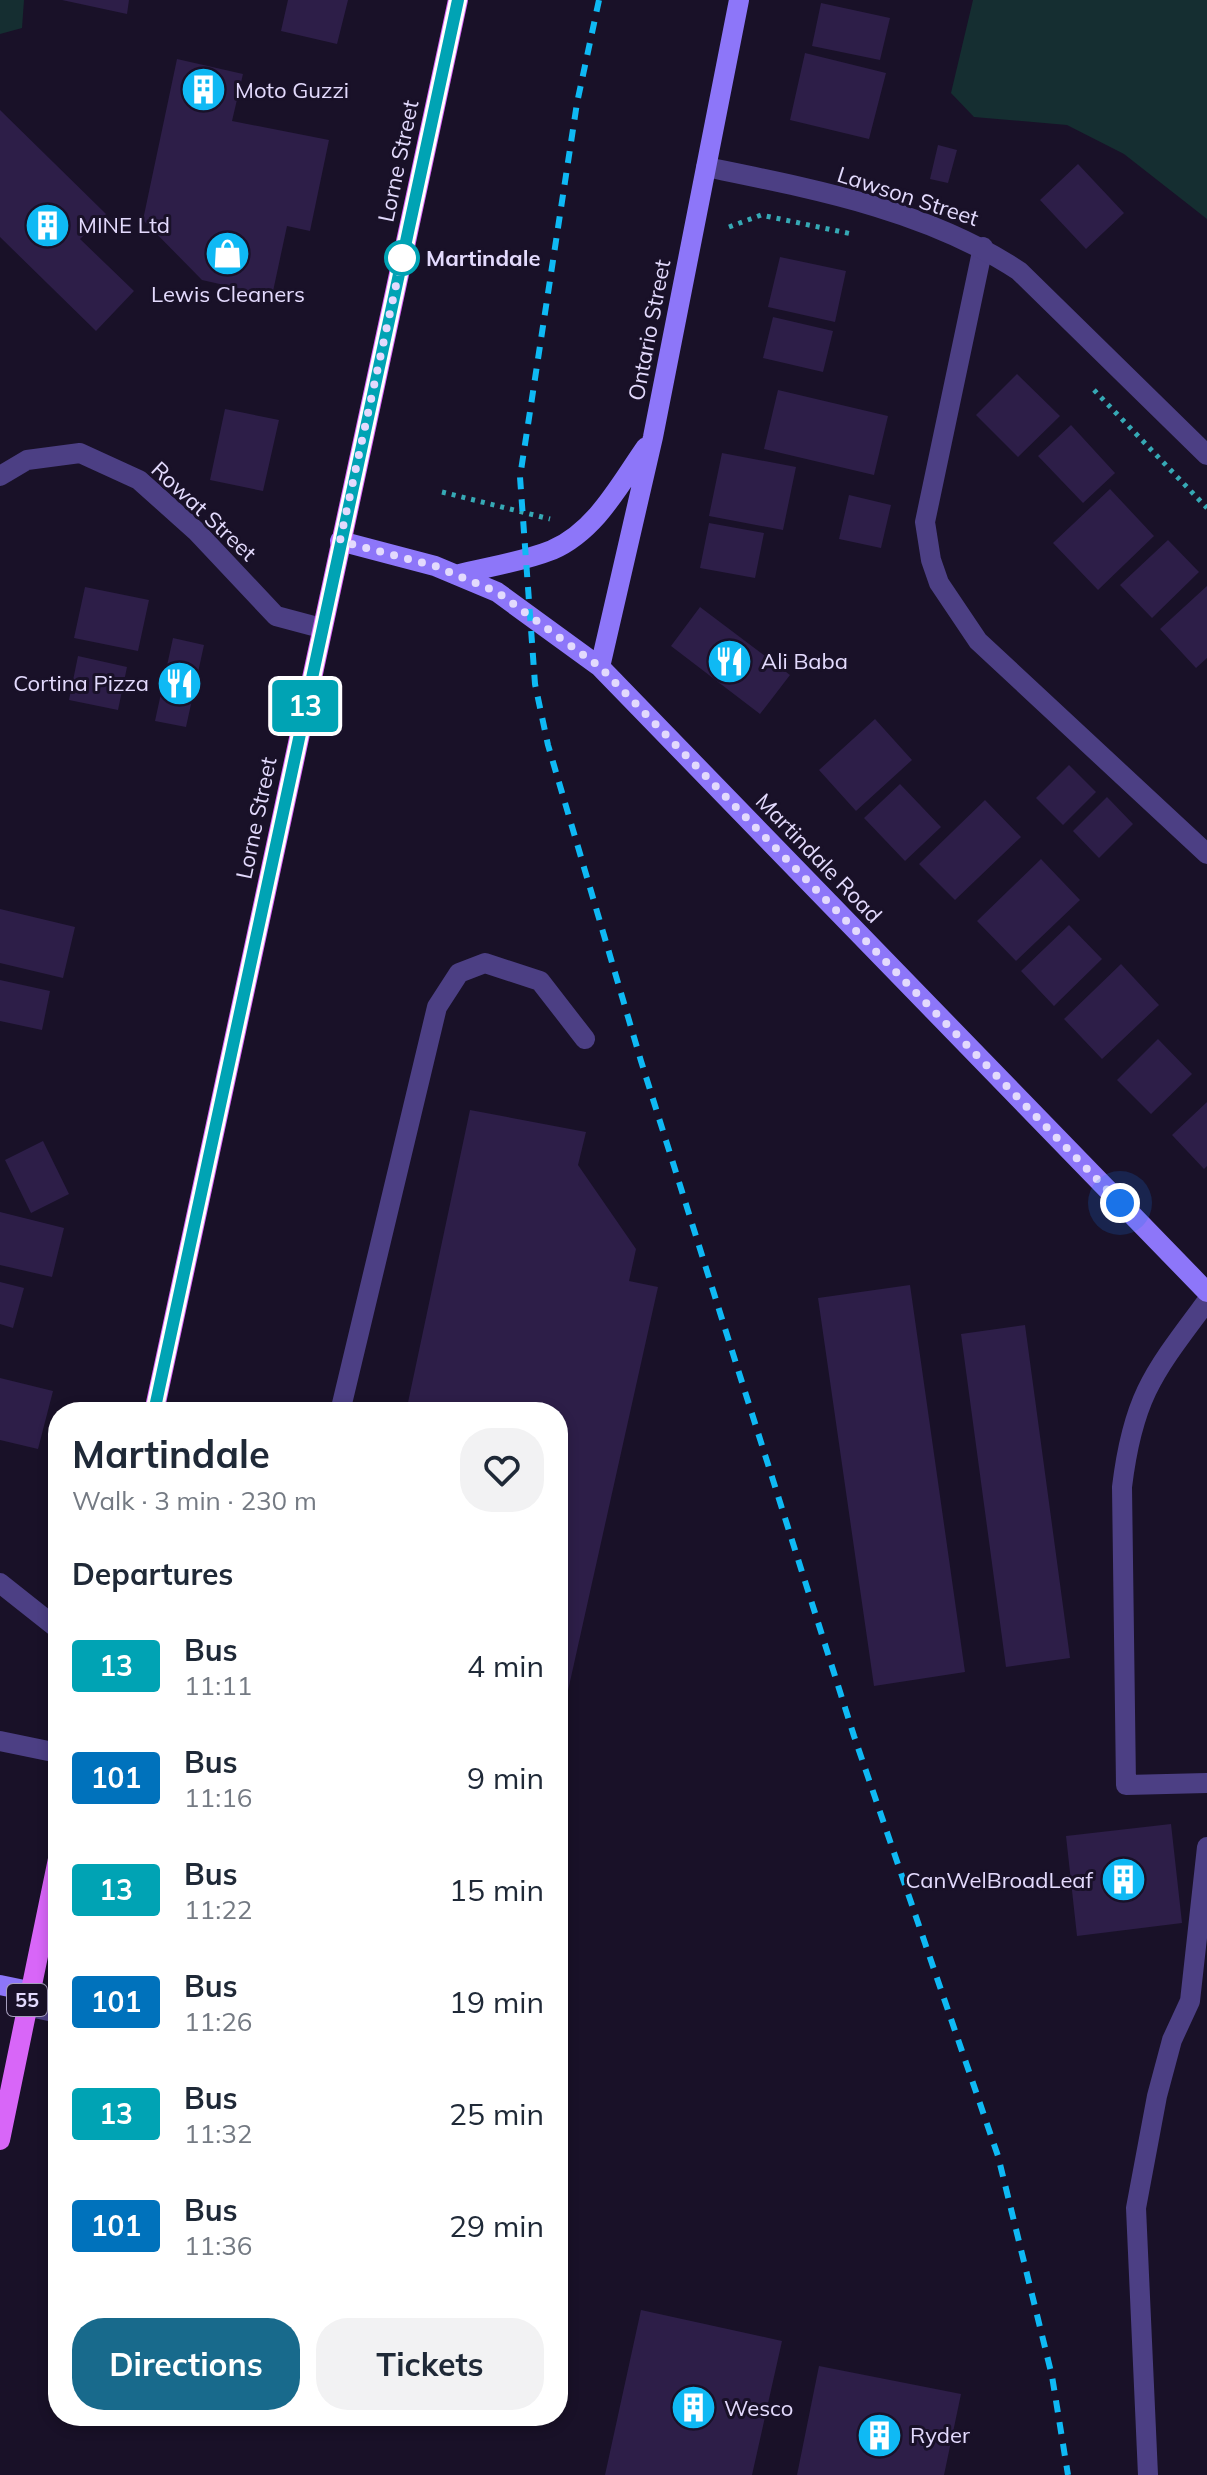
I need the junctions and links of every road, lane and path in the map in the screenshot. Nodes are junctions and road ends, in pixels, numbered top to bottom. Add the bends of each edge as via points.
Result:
1 (458, 0) edge
2 (739, 0) edge
3 (706, 167) junction
4 (983, 247) junction
5 (653, 437) junction
6 (1207, 455) edge
7 (0, 476) edge
8 (442, 492) dead end
9 (561, 521) dead end
10 (340, 541) junction
11 (456, 575) junction
12 (321, 628) junction
13 (600, 667) junction
14 (1207, 854) edge
15 (585, 1039) dead end
16 (1207, 1292) edge
17 (1207, 1301) edge
18 (156, 1402) edge
19 (342, 1402) edge
20 (0, 1583) edge
21 (48, 1621) edge
22 (0, 1741) edge
23 (48, 1751) edge
24 (1207, 1783) edge
25 (1207, 1847) edge
26 (48, 1906) edge
27 (0, 1985) edge
28 (28, 1999) junction
29 (48, 2008) edge
30 (0, 2140) edge
31 (1148, 2475) edge

1 - 10 main road, Lorne Street
2 - 3 street, Ontario Street
3 - 4 street, Lawson Street via 878,208
3 - 5 street, Ontario Street
4 - 6 street, Lawson Street via 1019,271
4 - 14 street via 925,522 939,583 978,641
5 - 11 street via 598,516 575,536 551,550
5 - 13 street, Ontario Street
7 - 12 street, Rowat Street via 27,460 80,453 139,480 276,616
8 - 9 path
10 - 11 street, Martindale Road
10 - 12 main road, Lorne Street
11 - 13 street, Martindale Road via 497,592
12 - 18 main road, Lorne Street
13 - 16 street, Martindale Road
15 - 19 street via 540,981 485,963 459,973 437,1007
17 - 24 street via 1157,1368 1137,1405 1122,1487 1126,1785
20 - 21 street
22 - 23 street
25 - 31 street via 1190,2001 1172,2040 1157,2096 1136,2208
26 - 28 main road, 55
27 - 28 street
28 - 29 street
28 - 30 main road, 55

